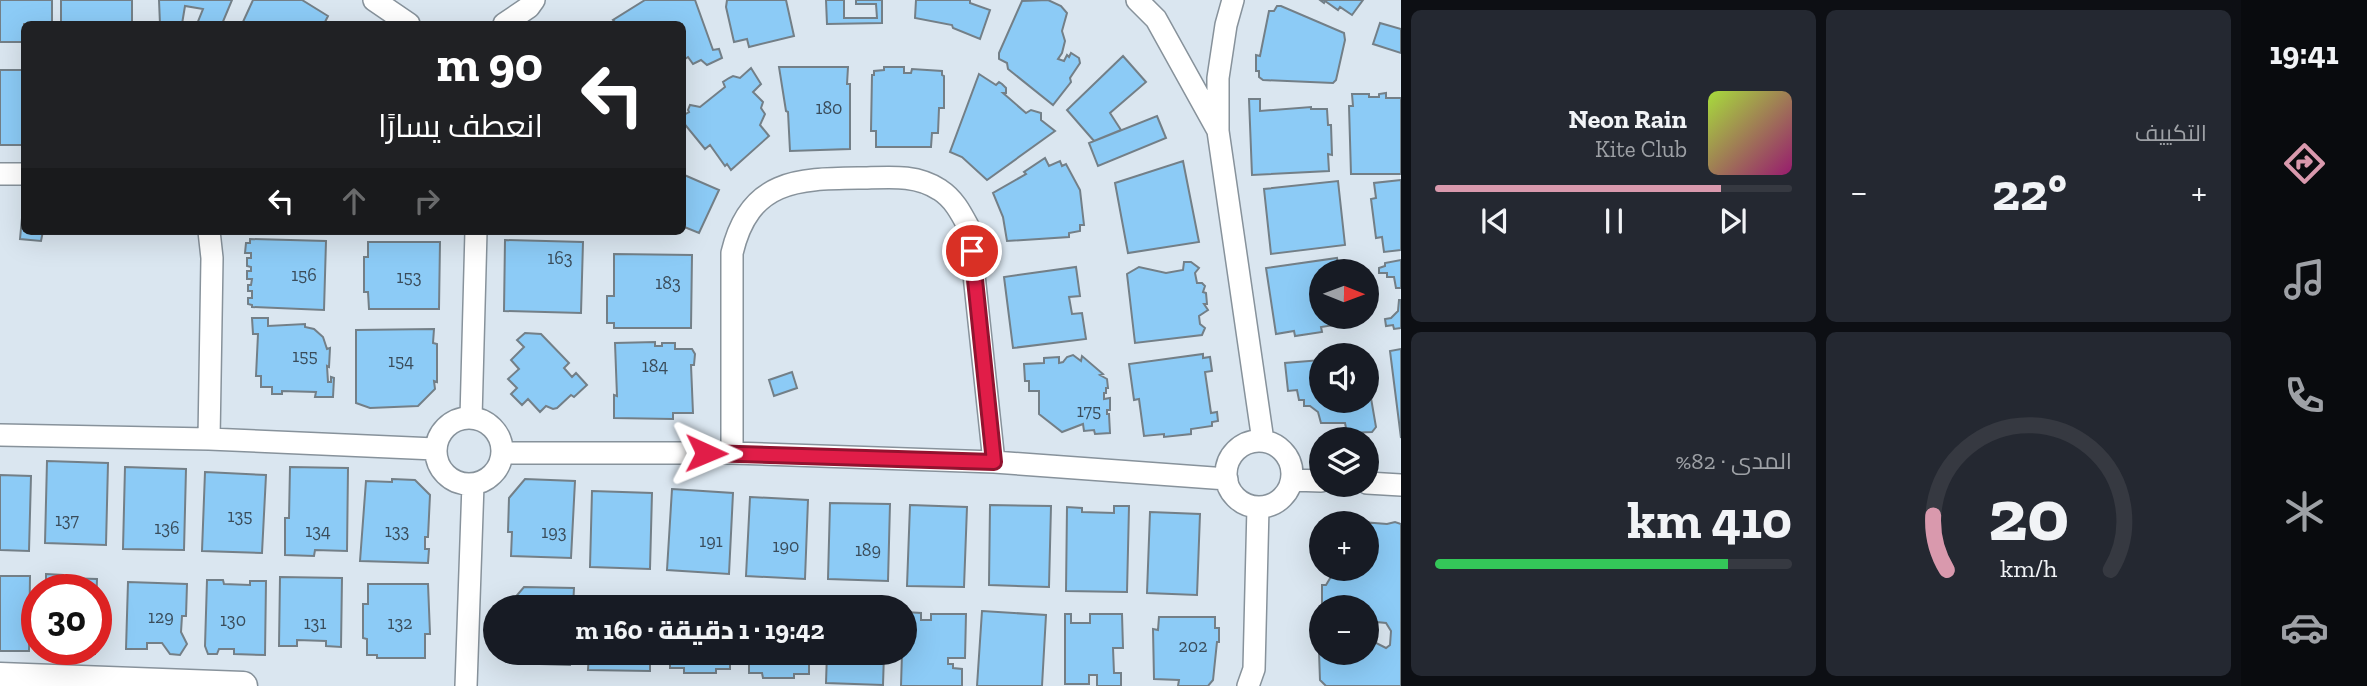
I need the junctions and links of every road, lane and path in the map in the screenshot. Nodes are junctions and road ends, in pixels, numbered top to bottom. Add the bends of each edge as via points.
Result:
1 (374, 0) edge
2 (1137, 0) edge
3 (1233, 0) edge
4 (529, 10) edge
5 (405, 21) edge
6 (509, 21) edge
7 (1218, 131) junction
8 (0, 174) edge
9 (21, 174) edge
10 (209, 235) edge
11 (476, 235) edge
12 (471, 418) junction
13 (0, 435) edge
14 (209, 439) junction
15 (1263, 441) junction
16 (435, 449) junction
17 (502, 453) junction
18 (732, 453) junction
19 (994, 462) junction
20 (1227, 479) junction
21 (1292, 480) junction
22 (1309, 481) edge
23 (473, 484) junction
24 (1379, 484) edge
25 (1401, 485) edge
26 (1258, 507) junction
27 (0, 677) edge
28 (1254, 680) edge
29 (243, 686) edge
30 (466, 686) edge

1 - 5 street
2 - 7 street via 1156,19
3 - 7 street via 1218,78
4 - 6 street
7 - 15 street
8 - 9 street
10 - 14 street
11 - 12 street
12 - 16 street via 443,430
12 - 17 street via 497,433
13 - 14 street
14 - 16 street
15 - 20 street via 1235,451
15 - 21 street via 1289,459
16 - 23 street via 447,477
17 - 18 street
17 - 23 street via 495,473
18 - 19 street
18 - 19 street via 732,253 744,220 767,194 799,181 896,177 920,180 941,190 958,207 969,228
19 - 20 street
20 - 26 street via 1234,496
21 - 22 street
21 - 26 street via 1276,503
23 - 30 street
24 - 25 street
26 - 28 street
27 - 29 street

